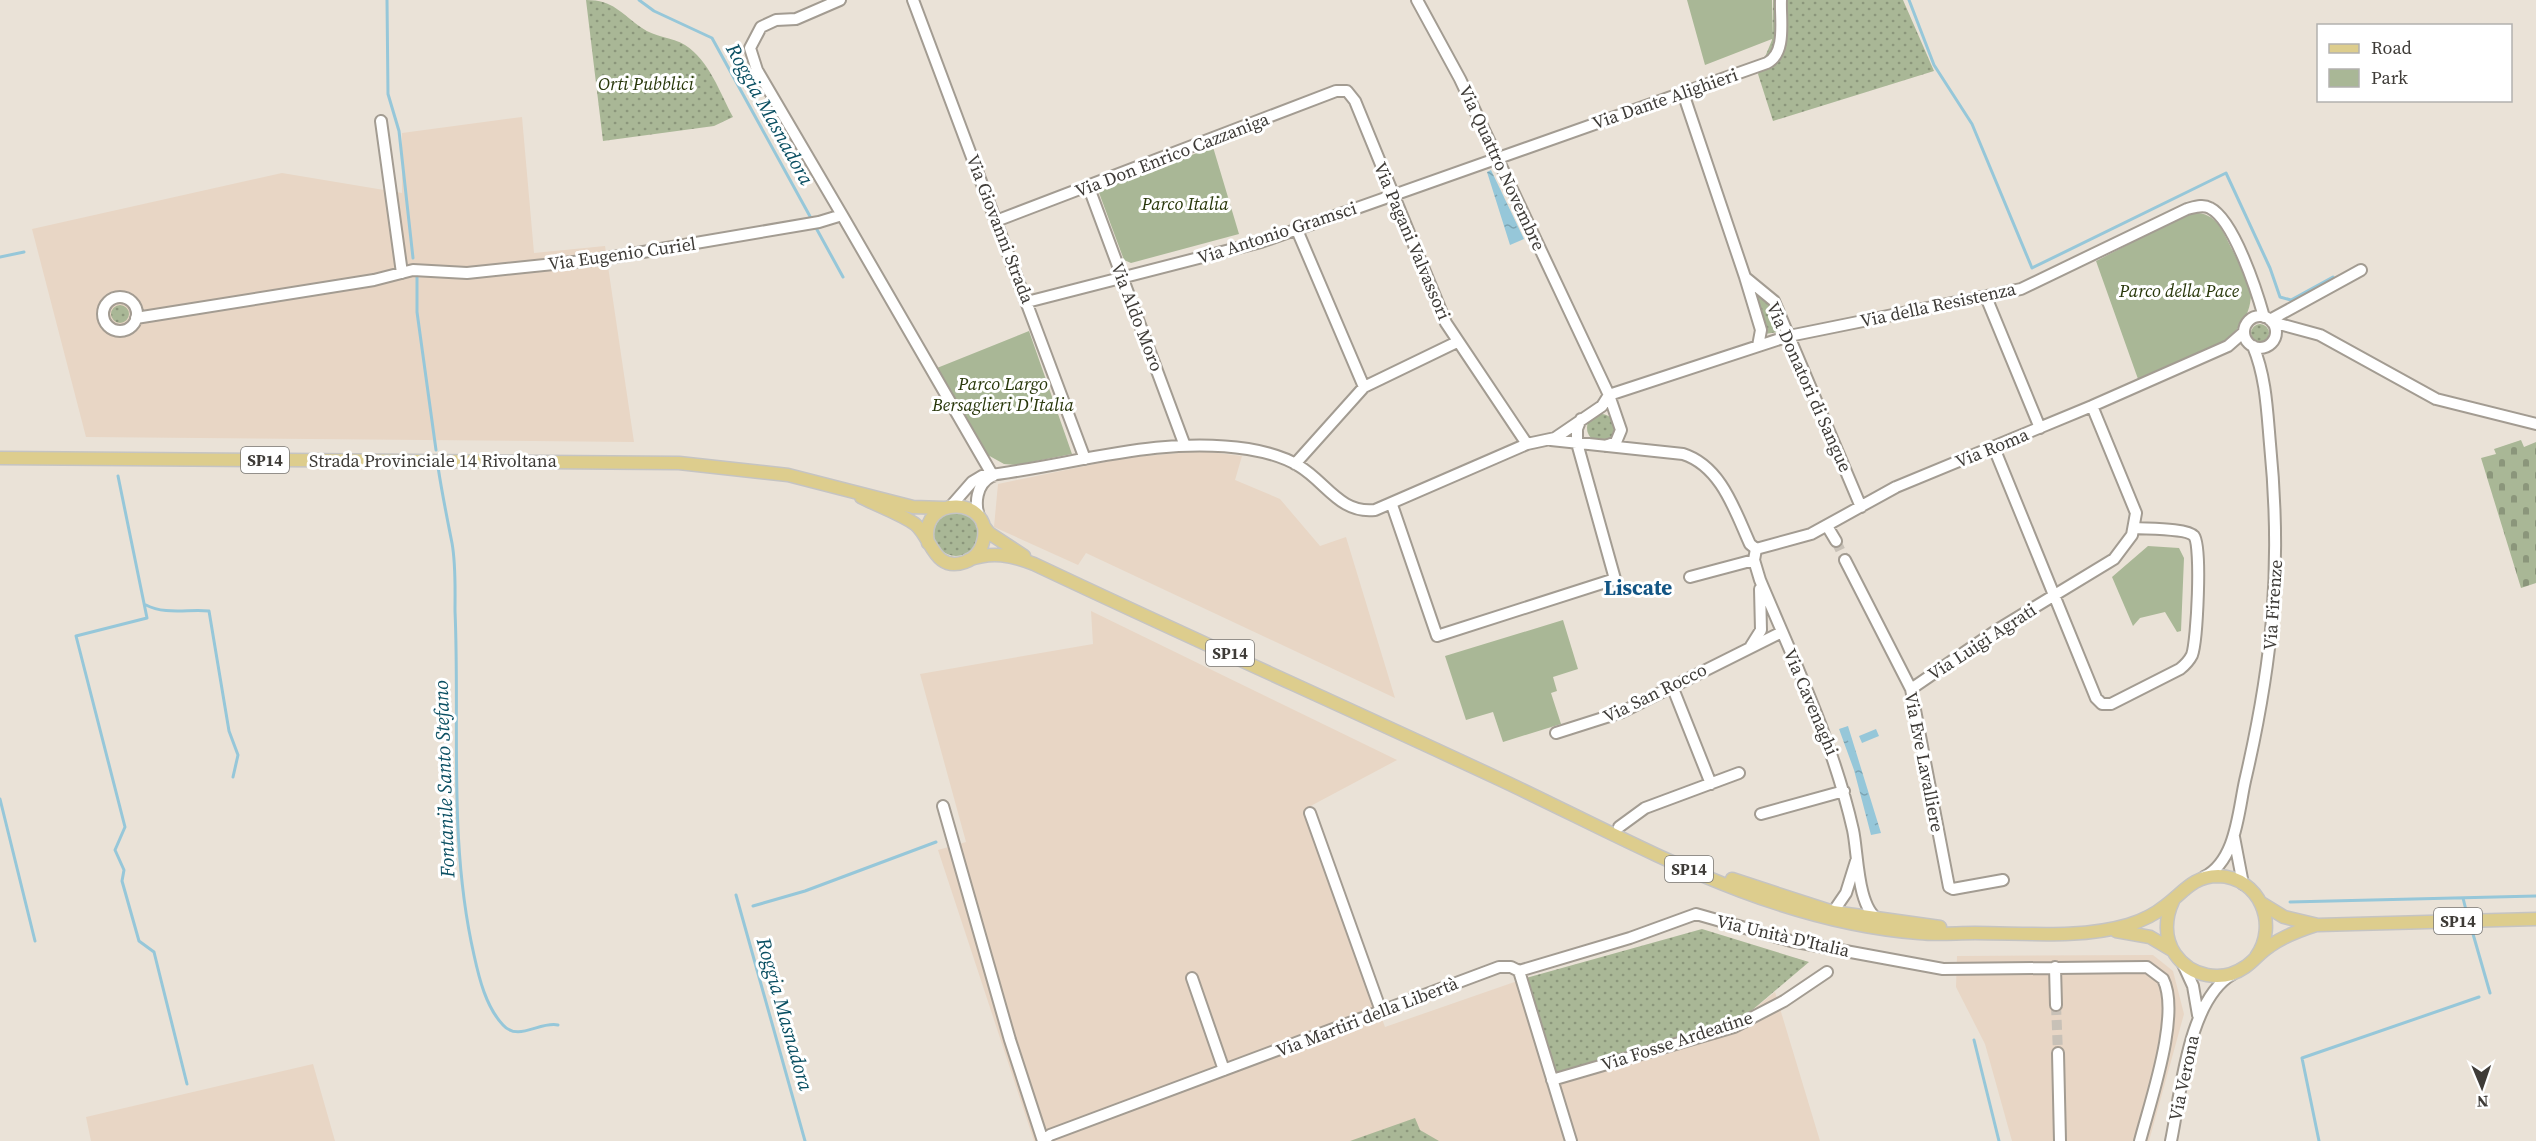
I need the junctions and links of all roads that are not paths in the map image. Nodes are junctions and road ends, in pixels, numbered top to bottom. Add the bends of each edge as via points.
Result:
1 (840, 0) edge
2 (913, 0) edge
3 (1417, 0) edge
4 (1781, 0) edge
5 (1347, 92) joint
6 (1683, 93) junction
7 (381, 121) dead end
8 (1498, 157) junction
9 (1089, 188) junction
10 (1392, 195) junction
11 (842, 215) junction
12 (996, 221) junction
13 (1297, 230) junction
14 (2361, 270) dead end
15 (402, 273) junction
16 (1122, 277) junction
17 (1745, 277) junction
18 (2256, 293) junction
19 (1986, 297) junction
20 (1027, 302) junction
21 (136, 318) dead end
22 (2250, 320) junction
23 (2269, 320) junction
24 (2300, 330) junction
25 (2244, 332) junction
26 (1789, 336) junction
27 (1457, 342) junction
28 (2271, 342) junction
29 (2251, 345) junction
30 (1758, 346) junction
31 (2228, 346) junction
32 (2263, 375) junction
33 (1364, 387) junction
34 (1609, 395) junction
35 (2092, 406) junction
36 (1597, 409) junction
37 (1616, 413) junction
38 (1581, 420) junction
39 (2536, 424) edge
40 (1620, 425) junction
41 (2040, 428) junction
42 (1545, 440) junction
43 (1577, 443) junction
44 (1527, 444) junction
45 (1592, 445) junction
46 (1185, 446) junction
47 (1606, 447) junction
48 (1994, 448) junction
49 (1635, 450) junction
50 (0, 458) edge
51 (1085, 459) junction
52 (1295, 464) junction
53 (993, 476) junction
54 (829, 484) junction
55 (1392, 505) junction
56 (947, 507) junction
57 (1861, 507) junction
58 (981, 522) junction
59 (1827, 525) junction
60 (2135, 528) junction
61 (1836, 541) tunnel mouth
62 (928, 543) junction
63 (1755, 555) junction
64 (968, 560) junction
65 (1845, 560) tunnel mouth
66 (1034, 564) junction
67 (1689, 578) dead end
68 (1760, 580) junction
69 (2053, 596) junction
70 (1782, 632) junction
71 (1751, 646) junction
72 (1672, 686) junction
73 (1911, 689) junction
74 (1556, 733) dead end
75 (1425, 744) junction
76 (1739, 772) dead end
77 (1712, 784) junction
78 (1844, 791) junction
79 (943, 806) dead end
80 (1310, 813) dead end
81 (1761, 814) dead end
82 (1619, 827) junction
83 (2234, 832) junction
84 (1857, 858) junction
85 (2201, 879) junction
86 (2003, 880) dead end
87 (2243, 884) junction
88 (2178, 895) junction
89 (2262, 903) junction
90 (1833, 912) junction
91 (2536, 919) edge
92 (1881, 920) junction
93 (2318, 925) junction
94 (2106, 930) junction
95 (1970, 933) junction
96 (2173, 951) junction
97 (2256, 957) junction
98 (2181, 961) junction
99 (2055, 967) junction
100 (1515, 969) junction
101 (1827, 972) dead end
102 (2236, 972) junction
103 (1192, 978) dead end
104 (2056, 1005) tunnel mouth
105 (1381, 1011) junction
106 (2198, 1016) junction
107 (2058, 1053) tunnel mouth
108 (1224, 1070) junction
109 (1552, 1080) junction
110 (1043, 1141) edge
111 (1570, 1141) edge
112 (2060, 1141) edge
113 (2140, 1141) edge
114 (2171, 1141) edge

1 - 11 street via 796,19 766,24 755,35 750,48 752,60
2 - 12 street, Via Giovanni Strada
3 - 8 street, Via Quattro Novembre
4 - 6 street, Via Dante Alighieri via 1780,49 1774,59
5 - 9 street, Via Don Enrico Cazzaniga via 1336,91
5 - 10 street, Via Pagani Valvassori via 1355,101
6 - 8 street, Via Dante Alighieri
6 - 17 street, Via Donatori di Sangue
7 - 15 street
8 - 10 street, Via Antonio Gramsci
8 - 34 street, Via Quattro Novembre
9 - 12 street, Via Don Enrico Cazzaniga
9 - 16 street, Via Aldo Moro
10 - 13 street, Via Antonio Gramsci
10 - 27 street, Via Pagani Valvassori via 1435,302
11 - 15 street, Via Eugenio Curiel via 602,259 466,273 420,269
11 - 53 street
12 - 20 street, Via Giovanni Strada
13 - 16 street, Via Antonio Gramsci
13 - 33 street
14 - 23 street
15 - 21 street, Via Eugenio Curiel
16 - 20 street, Via Antonio Gramsci
16 - 46 street, Via Aldo Moro
17 - 26 street, Via Donatori di Sangue via 1774,301
17 - 30 street, Via Donatori di Sangue via 1761,330
18 - 19 street, Via della Resistenza via 2223,220 2210,208 2200,206 2032,285
18 - 22 street
18 - 23 street
19 - 26 street, Via della Resistenza
19 - 41 street
20 - 51 street, Via Giovanni Strada
22 - 23 street
22 - 25 street
23 - 24 street
23 - 28 street via 2276,330
24 - 28 street via 2286,332
24 - 39 street via 2320,335 2436,399
25 - 29 street
25 - 31 street, Via Roma
26 - 30 street, Via della Resistenza
26 - 57 street, Via Donatori di Sangue
27 - 33 street
27 - 44 street, Via Pagani Valvassori
28 - 29 street
28 - 32 street, Via Firenze
29 - 31 street, Via Roma
29 - 32 street, Via Firenze
30 - 34 street, Via della Resistenza
31 - 35 street, Via Roma
32 - 83 street, Via Firenze via 2275,494 2275,595 2265,691
33 - 52 street
34 - 36 street
34 - 37 street, Via Quattro Novembre
35 - 41 street, Via Roma
35 - 60 street via 2134,507
36 - 37 street
36 - 38 street
37 - 40 street
38 - 42 street
38 - 43 street
38 - 45 street via 1581,433
40 - 47 street via 1618,440
40 - 49 street
41 - 48 street, Via Roma
42 - 43 street
42 - 44 street
43 - 45 street
43 - 55 street via 1614,579 1437,636
44 - 55 street
45 - 47 street
46 - 51 street
46 - 52 street via 1248,449
47 - 49 street, Via Cavenaghi
48 - 57 street, Via Roma via 1913,479
48 - 69 street
49 - 63 street, Via Cavenaghi via 1683,454 1709,469 1722,485
50 - 54 main road, Strada Provinciale 14 Rivoltana / SP14 via 679,463 754,470
51 - 53 street
52 - 55 street via 1352,508 1371,510
53 - 56 street via 974,480
53 - 58 street via 984,482 977,496
54 - 56 main road, Strada Provinciale 14 Rivoltana / SP14 via 913,507
54 - 62 main road, Strada Provinciale 14 Rivoltana / SP14 via 907,519 920,529
56 - 58 main road, Strada Provinciale 14 Rivoltana / SP14 via 968,508
56 - 62 main road via 929,522
57 - 59 street, Via Roma
58 - 64 main road via 982,545
58 - 66 main road, Strada Provinciale 14 Rivoltana / SP14 via 992,535
59 - 61 street
59 - 63 street, Via Roma
60 - 69 street, Via Luigi Agrati via 2114,559
60 - 69 street, Via Luigi Agrati via 2187,532 2195,539 2198,608 2193,650 2182,668 2111,704 2102,704
62 - 64 main road, Strada Provinciale 14 Rivoltana / SP14 via 945,562
63 - 67 street, Via Roma
63 - 68 street, Via Cavenaghi
64 - 66 main road, Strada Provinciale 14 Rivoltana / SP14 via 1002,554
65 - 73 street, Via Eve Lavalliere
66 - 75 main road, Strada Provinciale 14 Rivoltana / SP14
68 - 70 street, Via Cavenaghi
68 - 71 street via 1761,630
69 - 73 street, Via Luigi Agrati
70 - 71 street, Via San Rocco
70 - 78 street, Via Cavenaghi via 1824,729
71 - 72 street, Via San Rocco
72 - 74 street, Via San Rocco via 1612,717
72 - 77 street
73 - 86 street, Via Eve Lavalliere via 1948,887
75 - 82 main road, Strada Provinciale 14 Rivoltana / SP14 via 1529,785
75 - 95 main road, Strada Provinciale 14 Rivoltana / SP14 via 1762,901 1871,928 1921,934
76 - 77 street
77 - 82 street via 1645,808
78 - 81 street
78 - 84 street, Via Cavenaghi
79 - 110 street
80 - 105 street
82 - 90 main road, Strada Provinciale 14 Rivoltana / SP14 via 1744,884
83 - 85 street, Via Firenze via 2223,861
83 - 87 street, Via Firenze
84 - 90 street, Via Cavenaghi via 1846,893
84 - 92 street, Via Cavenaghi via 1865,904 1872,916
85 - 87 main road via 2220,876
85 - 88 main road, Strada Provinciale 14 Rivoltana / SP14
87 - 89 main road, SP14
88 - 94 main road, Strada Provinciale 14 Rivoltana / SP14 via 2144,919
88 - 96 main road, Strada Provinciale 14 Rivoltana / SP14 via 2167,923
89 - 93 main road, SP14 via 2284,917
89 - 97 main road via 2267,930
90 - 92 main road, Strada Provinciale 14 Rivoltana / SP14
91 - 93 main road, SP14
92 - 95 main road, Strada Provinciale 14 Rivoltana / SP14
93 - 97 main road, SP14 via 2288,935
94 - 95 main road, Strada Provinciale 14 Rivoltana / SP14
94 - 96 main road, Strada Provinciale 14 Rivoltana / SP14 via 2146,936
96 - 98 main road, Strada Provinciale 14 Rivoltana / SP14
97 - 102 main road, SP14
98 - 102 main road, Strada Provinciale 14 Rivoltana / SP14 via 2208,975
98 - 106 street, Via Verona via 2193,986
99 - 100 street, Via Unità D'Italia via 1935,968 1791,941 1696,914 1630,938
99 - 104 street
99 - 113 street, Via Unità D'Italia via 2145,966 2165,982 2169,1003 2167,1028
100 - 105 street, Via Martiri della Libertà via 1499,967
100 - 109 street
101 - 109 street, Via Fosse Ardeatine via 1784,1001 1734,1027
102 - 106 street, Via Verona via 2215,988
103 - 108 street
105 - 108 street, Via Martiri della Libertà
106 - 114 street, Via Verona
107 - 112 street
108 - 110 street, Via Martiri della Libertà via 1050,1135
109 - 111 street

